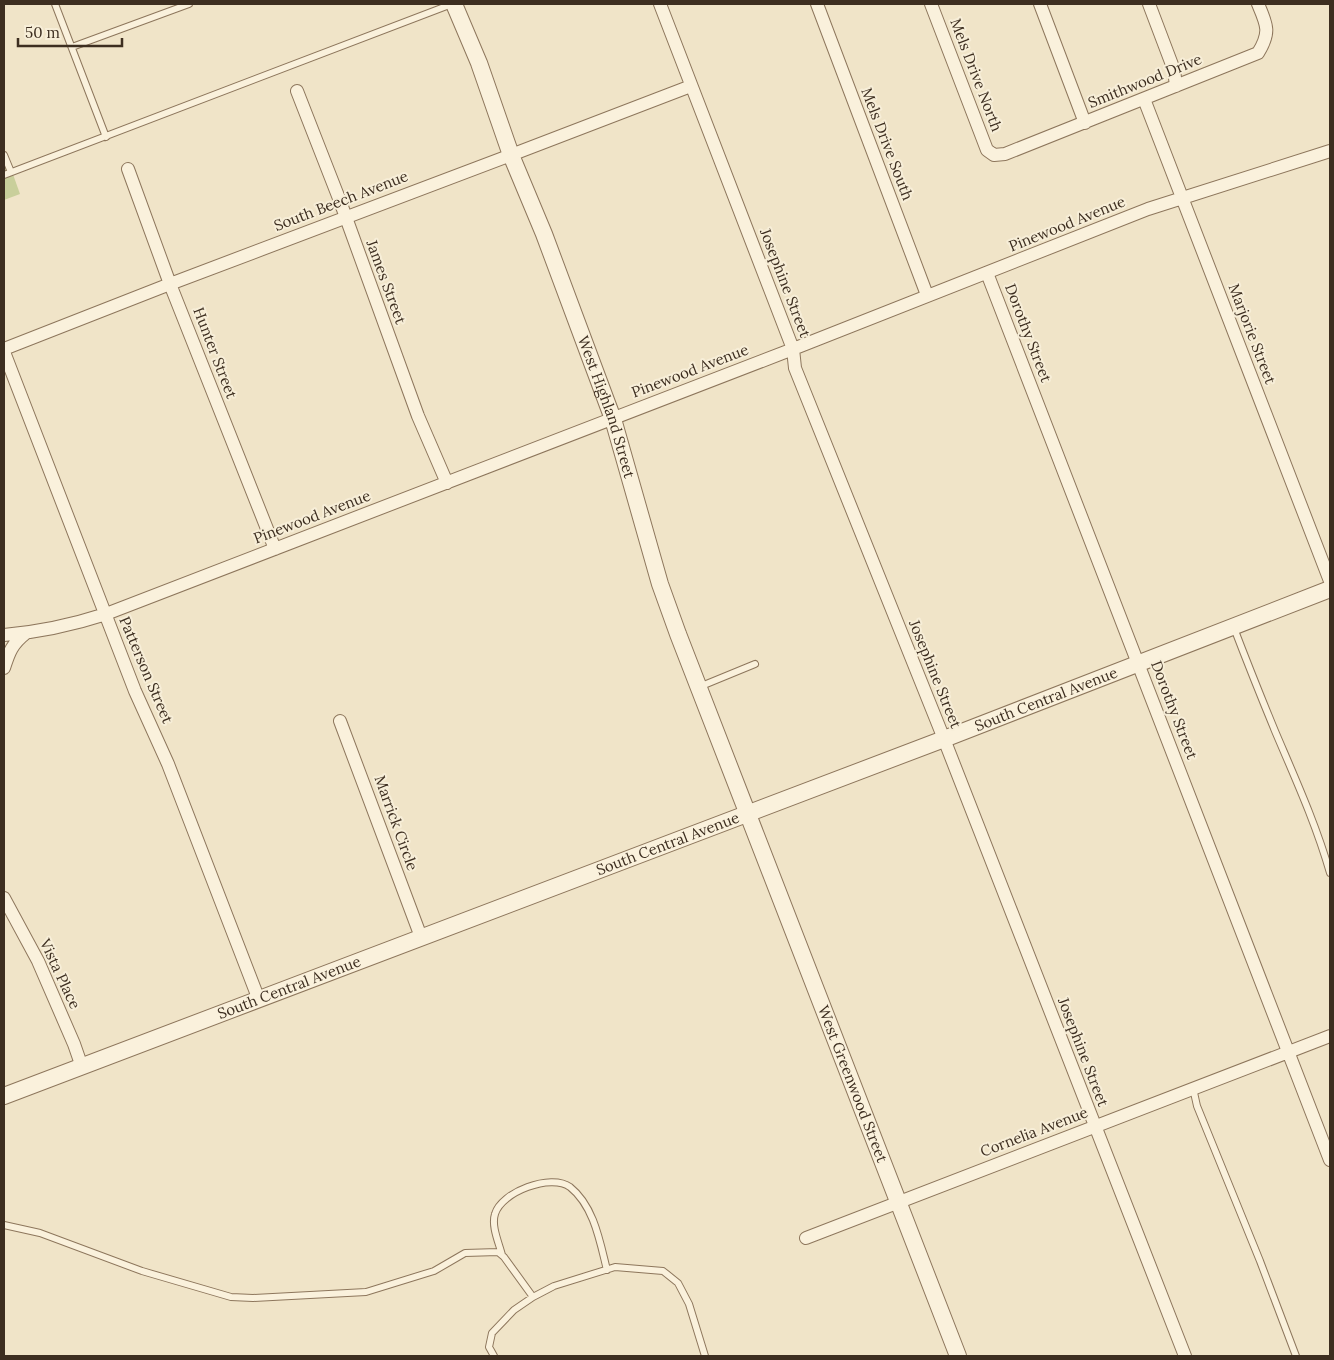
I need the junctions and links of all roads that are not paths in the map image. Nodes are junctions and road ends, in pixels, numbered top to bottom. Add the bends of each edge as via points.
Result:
1 (55, 4) edge
2 (189, 4) edge
3 (453, 4) edge
4 (660, 4) edge
5 (817, 4) edge
6 (931, 4) edge
7 (1040, 4) edge
8 (1149, 4) edge
9 (1258, 4) edge
10 (178, 6) edge
11 (72, 48) junction
12 (691, 86) junction
13 (1176, 86) junction
14 (297, 91) dead end
15 (1144, 99) junction
16 (1085, 123) junction
17 (106, 137) junction
18 (1330, 151) edge
19 (4, 155) edge
20 (994, 155) joint
21 (511, 156) junction
22 (128, 169) dead end
23 (7, 174) edge
24 (1182, 198) junction
25 (346, 217) junction
26 (988, 273) junction
27 (170, 284) junction
28 (927, 295) junction
29 (793, 349) junction
30 (4, 350) edge
31 (612, 419) junction
32 (447, 483) junction
33 (275, 549) junction
34 (1330, 581) edge
35 (1330, 589) edge
36 (106, 614) junction
37 (1234, 627) junction
38 (26, 633) junction
39 (4, 635) edge
40 (755, 664) dead end
41 (1138, 664) junction
42 (4, 668) edge
43 (698, 687) junction
44 (340, 721) dead end
45 (944, 739) junction
46 (747, 814) junction
47 (1330, 873) edge
48 (4, 898) edge
49 (421, 937) junction
50 (259, 1000) junction
51 (1330, 1036) edge
52 (1288, 1052) junction
53 (82, 1067) junction
54 (1194, 1088) junction
55 (4, 1096) edge
56 (1094, 1126) junction
57 (1330, 1160) edge
58 (898, 1202) junction
59 (4, 1225) edge
60 (806, 1238) dead end
61 (502, 1255) junction
62 (607, 1270) junction
63 (533, 1296) junction
64 (494, 1356) edge
65 (705, 1356) edge
66 (958, 1356) edge
67 (1185, 1356) edge
68 (1296, 1356) edge

1 - 11 lane
2 - 10 lane
3 - 17 lane
3 - 21 street, West Highland Street via 479,63
4 - 12 street, Josephine Street
5 - 28 street, Mels Drive South
6 - 20 street, Mels Drive North via 987,150
7 - 16 street
8 - 13 street via 1174,70
9 - 13 street, Smithwood Drive via 1267,34 1258,53
10 - 11 lane
11 - 17 lane
12 - 21 street, South Beech Avenue
12 - 29 street, Josephine Street
13 - 15 street, Smithwood Drive
14 - 25 street, James Street
15 - 16 street, Smithwood Drive
15 - 24 street, Marjorie Street
16 - 20 street, Smithwood Drive via 1005,154
17 - 23 lane
18 - 24 street, Pinewood Avenue
19 - 23 lane
21 - 25 street, South Beech Avenue
21 - 31 street, West Highland Street via 544,234
22 - 27 street, Hunter Street
24 - 26 street, Pinewood Avenue
24 - 34 street, Marjorie Street
25 - 27 street, South Beech Avenue
25 - 32 street, James Street via 418,416
26 - 28 street, Pinewood Avenue
26 - 41 street, Dorothy Street
27 - 30 street, South Beech Avenue
27 - 33 street, Hunter Street
28 - 29 street, Pinewood Avenue
29 - 31 street, Pinewood Avenue
29 - 45 street, Josephine Street via 795,368
30 - 36 street, Patterson Street
31 - 32 street, Pinewood Avenue
31 - 43 street, West Highland Street via 660,584
32 - 33 street, Pinewood Avenue
33 - 36 street, Pinewood Avenue
35 - 37 street, South Central Avenue
36 - 38 street, Pinewood Avenue via 77,624
36 - 50 street, Patterson Street
37 - 41 street, South Central Avenue
37 - 47 lane
38 - 39 street, Pinewood Avenue
38 - 42 street via 10,650
40 - 43 lane
41 - 45 street, South Central Avenue
41 - 52 street, Dorothy Street
43 - 46 street, West Highland Street
44 - 49 street, Marrick Circle
45 - 46 street, South Central Avenue
45 - 56 street, Josephine Street
46 - 49 street, South Central Avenue
46 - 58 street, West Greenwood Street
48 - 53 street, Vista Place via 38,961
49 - 50 street, South Central Avenue
50 - 53 street, South Central Avenue
51 - 52 street, Cornelia Avenue
52 - 54 street, Cornelia Avenue
52 - 57 street, Dorothy Street
53 - 55 street, South Central Avenue
54 - 56 street, Cornelia Avenue
54 - 68 lane via 1197,1106
56 - 58 street, Cornelia Avenue
56 - 67 street, Josephine Street
58 - 60 street, Cornelia Avenue
58 - 66 street, West Greenwood Street
59 - 61 lane via 40,1233 142,1271 231,1298 366,1292 434,1272 465,1253 498,1252
61 - 62 lane via 494,1216 499,1205 532,1185 555,1181 569,1186 582,1201 596,1226
61 - 63 lane
62 - 63 lane
62 - 65 lane via 615,1267 663,1271 678,1283 689,1304
63 - 64 lane via 492,1333 489,1347

